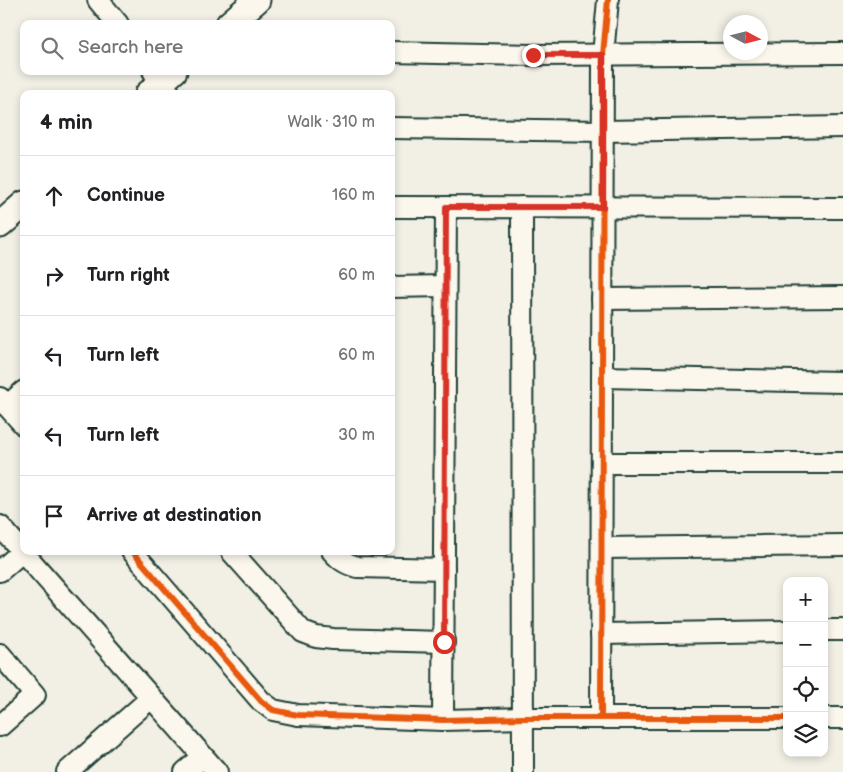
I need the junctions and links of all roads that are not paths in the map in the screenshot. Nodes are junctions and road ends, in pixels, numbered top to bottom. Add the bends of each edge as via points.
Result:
1 (98, 0) edge
2 (257, 0) edge
3 (608, 0) edge
4 (115, 20) edge
5 (234, 20) edge
6 (395, 52) edge
7 (843, 53) edge
8 (603, 55) junction
9 (843, 127) edge
10 (395, 128) edge
11 (603, 130) junction
12 (395, 207) edge
13 (446, 207) junction
14 (603, 207) junction
15 (20, 208) edge
16 (522, 208) junction
17 (843, 208) edge
18 (0, 225) edge
19 (395, 286) edge
20 (445, 286) junction
21 (843, 297) edge
22 (602, 299) junction
23 (602, 377) junction
24 (843, 382) edge
25 (20, 393) edge
26 (3, 402) edge
27 (20, 421) edge
28 (602, 463) junction
29 (843, 463) edge
30 (0, 526) edge
31 (843, 545) edge
32 (602, 548) junction
33 (20, 550) edge
34 (20, 554) edge
35 (25, 555) edge
36 (135, 555) edge
37 (235, 555) edge
38 (335, 555) edge
39 (444, 569) junction
40 (0, 570) edge
41 (828, 630) edge
42 (843, 630) edge
43 (783, 631) edge
44 (602, 634) junction
45 (444, 642) junction
46 (0, 654) edge
47 (151, 698) junction
48 (523, 718) junction
49 (601, 718) junction
50 (783, 718) edge
51 (828, 718) edge
52 (843, 718) edge
53 (443, 720) junction
54 (0, 726) edge
55 (203, 757) junction
56 (67, 772) edge
57 (185, 772) edge
58 (217, 772) edge
59 (522, 772) edge

1 - 4 street
2 - 5 street
3 - 8 street
6 - 8 street
7 - 8 street
8 - 11 street
9 - 11 street
10 - 11 street
11 - 14 street
12 - 13 street
13 - 16 street
13 - 20 street
14 - 16 street
14 - 17 street
14 - 22 street
15 - 18 street
16 - 48 street
19 - 20 street
20 - 39 street
21 - 22 street
22 - 23 street
23 - 24 street
23 - 28 street
25 - 26 street
26 - 27 street
28 - 29 street
28 - 32 street
30 - 33 street
31 - 32 street
32 - 44 street
34 - 40 street
35 - 47 street
36 - 53 street via 261,701 273,710 298,716
37 - 45 street via 303,632 333,639
38 - 39 street via 347,565 357,567
39 - 45 street
41 - 42 street
43 - 44 street
44 - 49 street
45 - 53 street
46 - 54 street via 35,695
47 - 55 street
47 - 56 street
48 - 49 street
48 - 53 street
48 - 59 street
49 - 50 street
51 - 52 street
55 - 57 street
55 - 58 street

